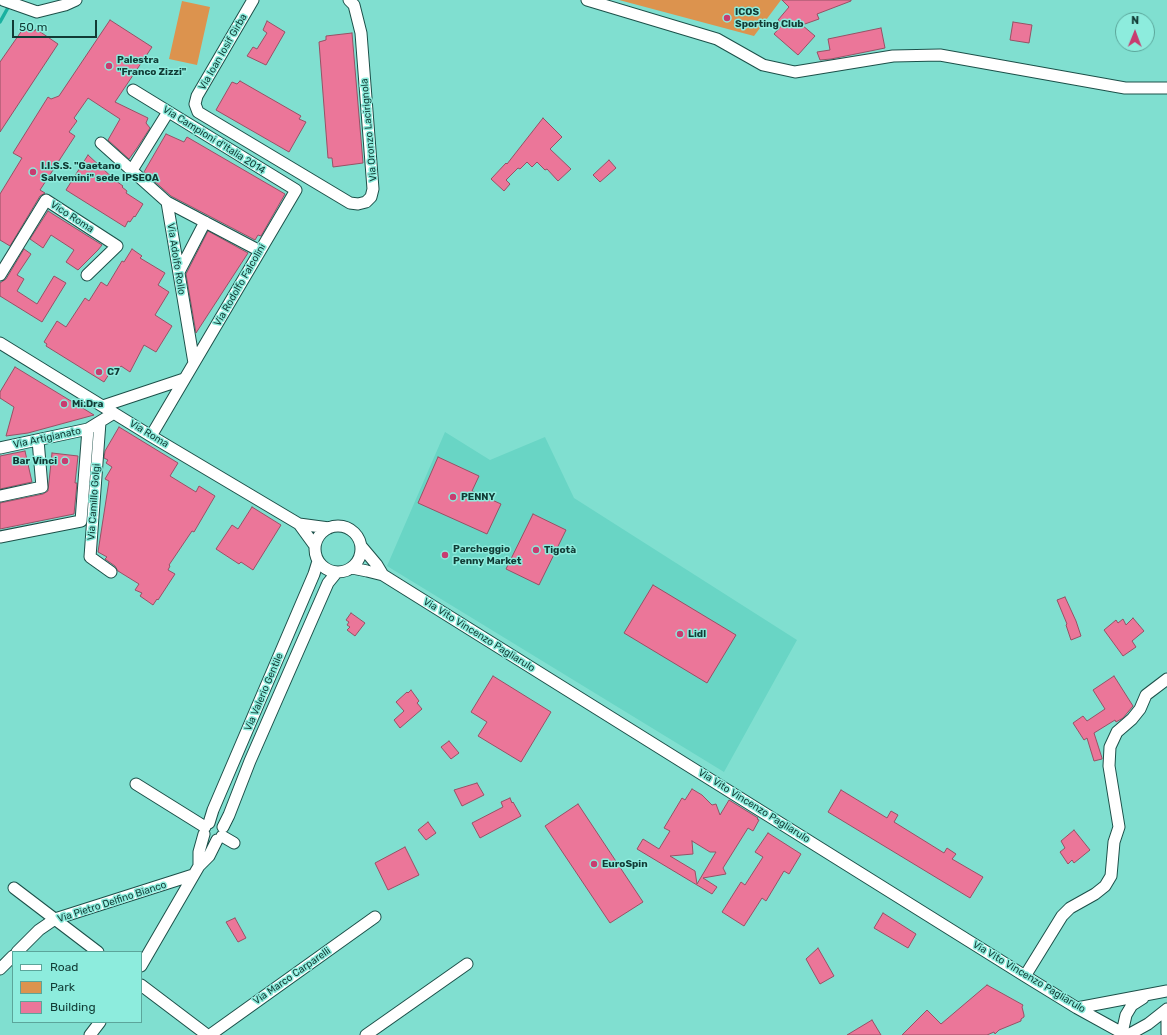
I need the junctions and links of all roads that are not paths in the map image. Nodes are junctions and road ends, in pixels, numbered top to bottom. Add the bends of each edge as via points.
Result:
1 (3, 0) edge
2 (76, 0) edge
3 (253, 0) edge
4 (349, 0) edge
5 (588, 0) edge
6 (1167, 88) edge
7 (133, 90) dead end
8 (195, 104) joint
9 (168, 112) junction
10 (101, 143) dead end
11 (132, 170) junction
12 (296, 190) joint
13 (167, 202) junction
14 (205, 222) junction
15 (260, 251) junction
16 (178, 272) junction
17 (0, 275) edge
18 (86, 275) dead end
19 (0, 343) edge
20 (194, 363) junction
21 (184, 379) junction
22 (103, 406) junction
23 (114, 413) junction
24 (100, 422) junction
25 (88, 429) junction
26 (151, 436) junction
27 (38, 440) junction
28 (0, 448) edge
29 (0, 496) edge
30 (299, 524) junction
31 (329, 528) junction
32 (0, 537) edge
33 (315, 546) junction
34 (361, 546) junction
35 (318, 561) junction
36 (352, 568) junction
37 (111, 572) dead end
38 (338, 572) junction
39 (383, 575) junction
40 (1167, 679) edge
41 (136, 784) dead end
42 (206, 828) junction
43 (221, 834) junction
44 (234, 843) dead end
45 (196, 870) junction
46 (14, 888) dead end
47 (375, 917) dead end
48 (55, 919) junction
49 (18, 951) edge
50 (97, 951) edge
51 (12, 957) edge
52 (142, 964) edge
53 (467, 964) dead end
54 (0, 969) edge
55 (1025, 976) junction
56 (142, 986) edge
57 (1167, 991) edge
58 (1149, 995) junction
59 (1077, 1008) junction
60 (1167, 1009) edge
61 (1167, 1014) edge
62 (99, 1023) edge
63 (1167, 1033) edge
64 (1126, 1034) edge
65 (90, 1035) edge
66 (209, 1035) edge
67 (366, 1035) edge

1 - 2 street via 37,12
3 - 8 street, Via Ioan Iosif Girba via 197,96
4 - 8 street, Via Oronzo Lacirignola via 354,5 361,33 373,189 371,197 366,202 350,203 198,112
5 - 6 street via 717,39 763,65 795,72 893,56 940,56 1125,88
7 - 9 street, Via Campioni d'Italia 2014
9 - 11 street
9 - 12 street, Via Campioni d'Italia 2014
10 - 11 street
11 - 13 street
12 - 15 street, Via Rodolfo Falcolini
13 - 14 street
13 - 16 street, Via Adolfo Rollo
14 - 15 street
14 - 16 street
15 - 20 street, Via Rodolfo Falcolini
16 - 20 street, Via Adolfo Rollo
17 - 18 street, Vico Roma via 46,200 117,246
19 - 22 street, Via Roma
20 - 21 street, Via Rodolfo Falcolini
21 - 22 street
21 - 26 street, Via Rodolfo Falcolini
22 - 23 street, Via Roma
23 - 24 street, Via Artigianato
23 - 26 street, Via Roma
24 - 25 street, Via Artigianato
24 - 37 street, Via Camillo Golgi via 90,556
25 - 27 street, Via Artigianato
25 - 32 street via 81,521
26 - 30 street, Via Roma
27 - 28 street, Via Artigianato
27 - 29 street via 42,488
30 - 31 street, Via Roma
30 - 33 street, Via Roma
31 - 33 street via 317,538
31 - 34 street via 344,526 357,535
33 - 35 street
34 - 36 street via 360,556
34 - 39 street, Via Vito Vincenzo Pagliarulo
35 - 38 street via 326,569
35 - 42 street, Via Valerio Gentile
36 - 38 street
36 - 39 street, Via Vito Vincenzo Pagliarulo
38 - 43 street, Via Valerio Gentile via 328,583
39 - 55 street, Via Vito Vincenzo Pagliarulo
40 - 55 street via 1146,695 1140,709 1117,732 1110,747 1109,766 1119,827 1114,842 1111,876 1105,886 1062,916
41 - 42 street
42 - 43 street via 208,839 214,841
42 - 43 street via 215,821 221,824
42 - 45 street, Via Valerio Gentile
43 - 44 street
43 - 45 street, Via Valerio Gentile via 209,856
45 - 48 street, Via Pietro Delfino Bianco
45 - 52 street, Via Valerio Gentile
46 - 48 street
47 - 66 street, Via Marco Carparelli
48 - 49 street, Via Pietro Delfino Bianco via 39,930
48 - 50 street
51 - 54 street
53 - 67 street
55 - 59 street, Via Vito Vincenzo Pagliarulo
56 - 66 street
57 - 58 street
58 - 59 street
58 - 64 street via 1132,1005 1126,1015
59 - 64 street, Via Vito Vincenzo Pagliarulo
60 - 64 street via 1148,1024
61 - 63 street
62 - 65 street

